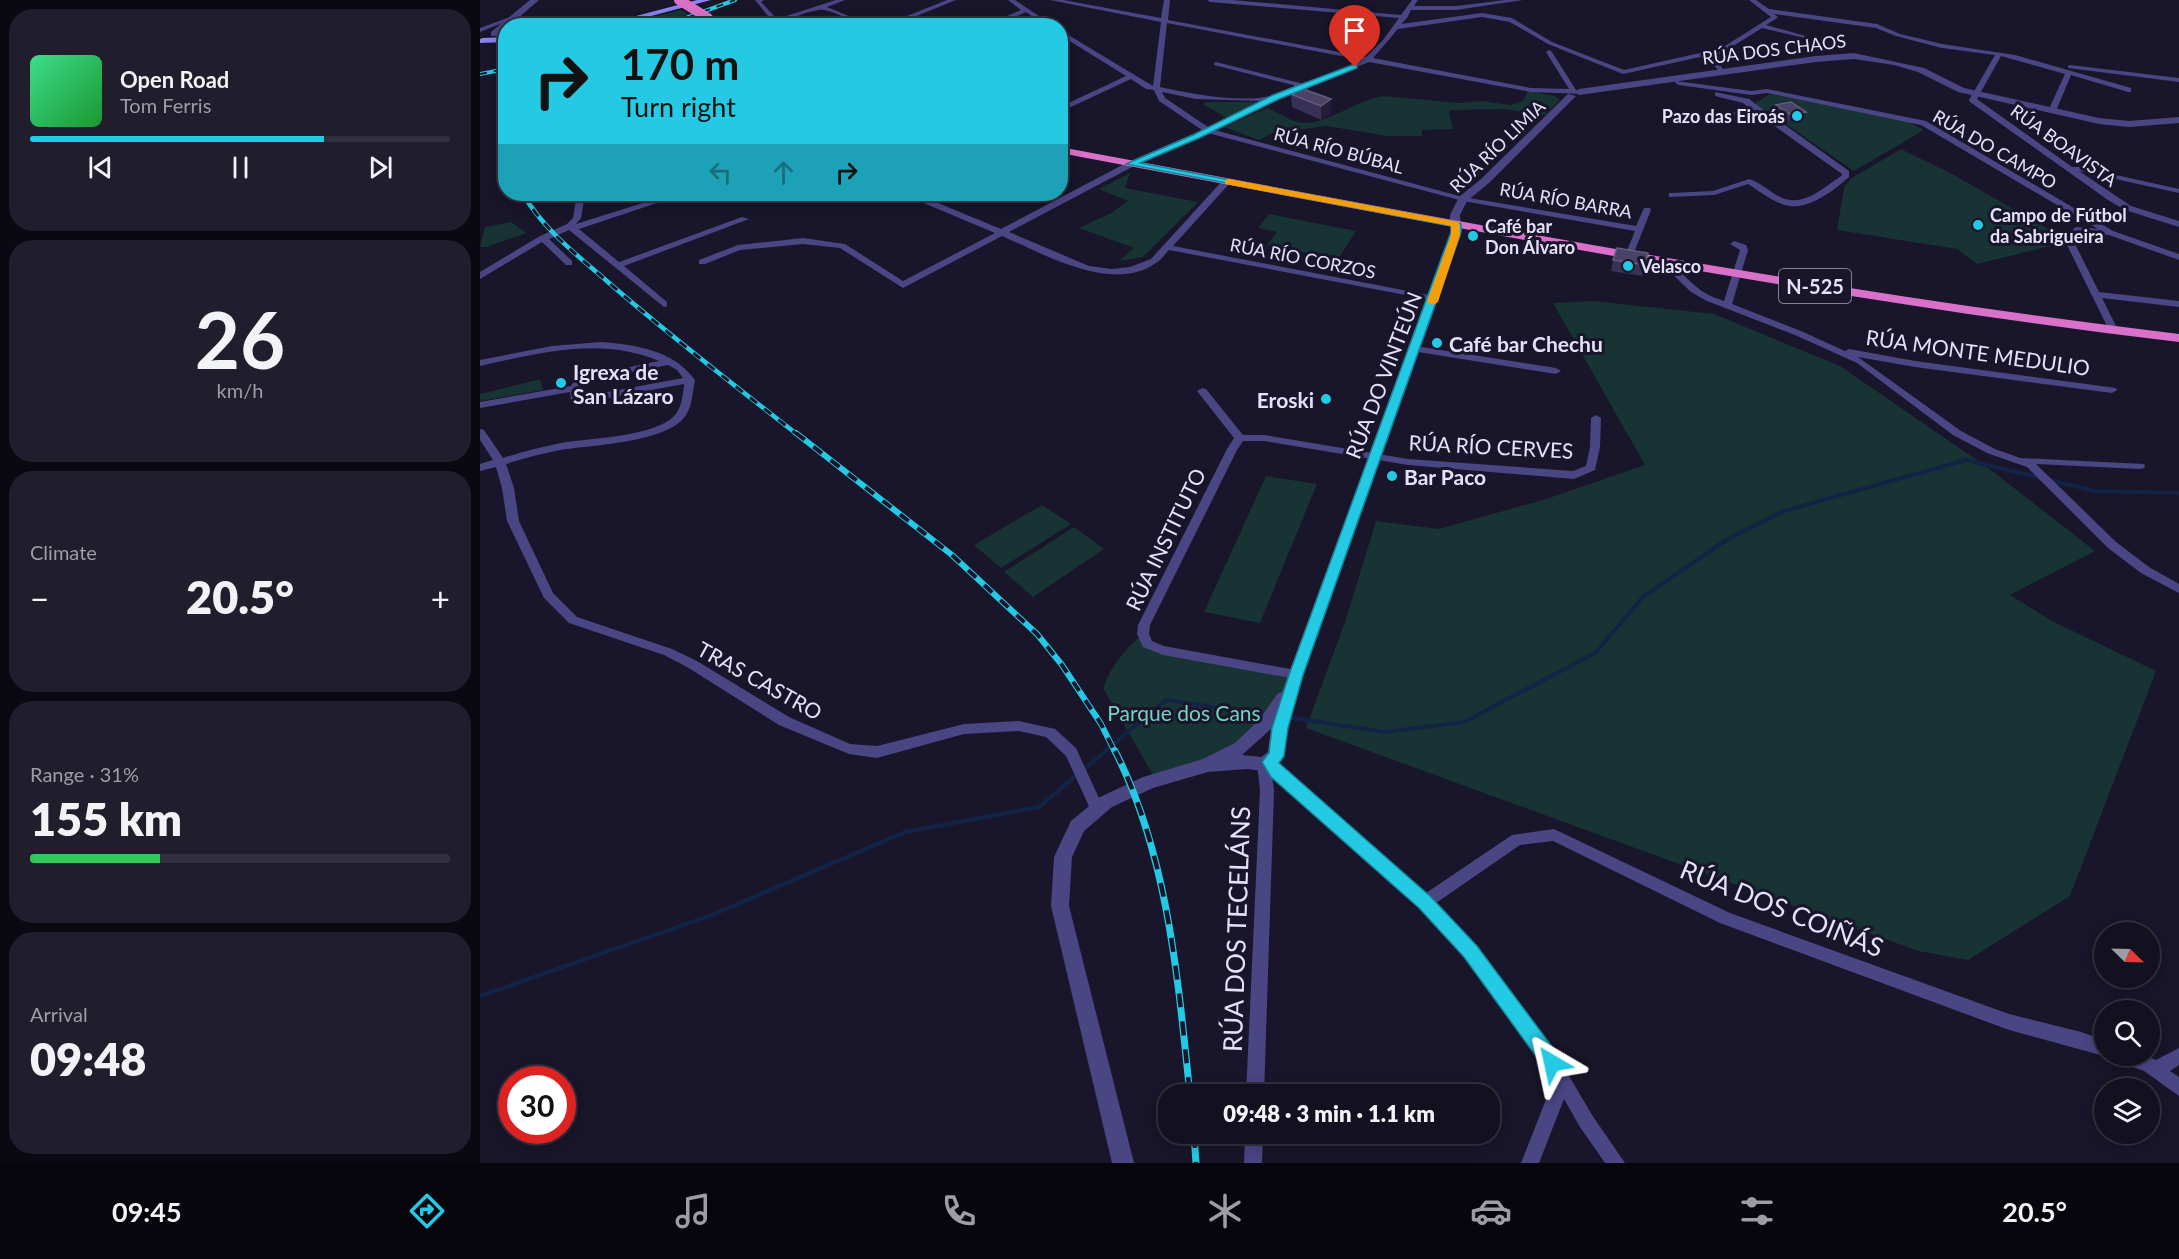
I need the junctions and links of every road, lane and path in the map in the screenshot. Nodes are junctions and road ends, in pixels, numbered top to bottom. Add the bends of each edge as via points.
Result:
1 (535, 0) edge
2 (679, 0) edge
3 (707, 0) edge
4 (759, 0) edge
5 (842, 0) edge
6 (953, 0) edge
7 (1011, 0) edge
8 (1053, 0) edge
9 (1167, 0) edge
10 (1210, 0) edge
11 (1415, 0) edge
12 (1520, 0) edge
13 (1752, 0) edge
14 (822, 7) junction
15 (1409, 8) junction
16 (1026, 10) junction
17 (1770, 11) junction
18 (1405, 17) junction
19 (512, 18) edge
20 (634, 18) edge
21 (708, 18) edge
22 (773, 18) edge
23 (788, 18) edge
24 (850, 18) edge
25 (906, 18) edge
26 (1006, 18) edge
27 (1038, 18) edge
28 (1164, 21) junction
29 (498, 26) edge
30 (1761, 26) junction
31 (1397, 27) junction
32 (498, 32) edge
33 (481, 36) edge
34 (494, 36) junction
35 (498, 37) edge
36 (1068, 37) edge
37 (498, 38) edge
38 (1807, 38) dead end
39 (1550, 52) dead end
40 (1999, 54) junction
41 (1710, 58) junction
42 (1368, 59) junction
43 (2028, 59) junction
44 (1216, 64) dead end
45 (1722, 71) junction
46 (2069, 73) junction
47 (1156, 75) junction
48 (1130, 77) junction
49 (1667, 80) junction
50 (2178, 80) edge
51 (1679, 83) junction
52 (1305, 86) junction
53 (1156, 88) junction
54 (1165, 89) junction
55 (2128, 90) dead end
56 (1572, 93) junction
57 (1975, 94) junction
58 (1276, 97) junction
59 (1750, 97) junction
60 (1068, 104) edge
61 (1071, 105) junction
62 (1068, 106) edge
63 (1756, 110) junction
64 (2052, 111) junction
65 (2179, 120) edge
66 (1684, 122) dead end
67 (1208, 131) junction
68 (1068, 152) edge
69 (1131, 164) junction
70 (2072, 169) junction
71 (1226, 182) junction
72 (2179, 190) edge
73 (1672, 195) dead end
74 (1068, 198) edge
75 (1462, 199) junction
76 (580, 201) edge
77 (655, 201) edge
78 (932, 201) edge
79 (1063, 201) edge
80 (1647, 210) dead end
81 (745, 219) dead end
82 (1456, 224) junction
83 (2179, 224) edge
84 (572, 227) junction
85 (1639, 229) junction
86 (1004, 233) junction
87 (2110, 233) junction
88 (548, 236) junction
89 (1734, 244) dead end
90 (1167, 247) junction
91 (1630, 253) junction
92 (1652, 257) junction
93 (2179, 257) edge
94 (702, 262) dead end
95 (569, 263) dead end
96 (619, 265) junction
97 (1737, 272) junction
98 (480, 276) edge
99 (2095, 294) junction
100 (1434, 299) junction
101 (664, 304) dead end
102 (2179, 304) edge
103 (1727, 306) junction
104 (1978, 313) junction
105 (2112, 326) junction
106 (2179, 333) edge
107 (2179, 338) edge
108 (1414, 349) junction
109 (1839, 350) junction
110 (671, 361) junction
111 (480, 363) edge
112 (1556, 371) dead end
113 (690, 380) junction
114 (574, 388) junction
115 (2112, 390) dead end
116 (1202, 391) dead end
117 (480, 405) edge
118 (1596, 418) dead end
119 (480, 432) edge
120 (1240, 438) junction
121 (1374, 457) junction
122 (2022, 460) junction
123 (500, 462) junction
124 (2140, 466) dead end
125 (480, 468) edge
126 (2179, 589) edge
127 (1296, 675) junction
128 (1255, 755) junction
129 (1097, 809) junction
130 (1425, 902) junction
131 (2094, 1045) edge
132 (2179, 1056) edge
133 (1552, 1063) junction
134 (2150, 1066) edge
135 (2156, 1070) junction
136 (1255, 1084) edge
137 (2179, 1088) edge
138 (1254, 1144) edge
139 (1123, 1163) edge
140 (1253, 1163) edge
141 (1530, 1163) edge
142 (1616, 1163) edge

1 - 19 street
2 - 21 highway, bridge
3 - 20 main road
4 - 22 street
5 - 14 street
6 - 25 street
7 - 16 street
8 - 28 street
9 - 28 street
10 - 18 street
11 - 15 street
12 - 15 street via 1456,8
13 - 17 street
14 - 23 street
14 - 24 street
15 - 18 street
16 - 26 street
16 - 27 street
17 - 30 street via 1774,17
17 - 40 street via 1877,26 1936,45
18 - 31 street
28 - 42 street
28 - 47 street
29 - 33 street
30 - 38 street
30 - 41 street
31 - 41 street via 1482,15 1512,20 1550,43 1623,72 1700,55
31 - 42 street
32 - 34 street
33 - 34 main road
33 - 37 main road
34 - 35 main road
36 - 48 street
39 - 56 street
40 - 43 street
40 - 57 street
41 - 45 street
42 - 52 street
42 - 56 street via 1531,90
43 - 46 street
43 - 50 street
44 - 52 street
45 - 49 street, RÚA DOS CHAOS
45 - 57 street, RÚA DOS CHAOS via 1862,56 1911,67
46 - 55 street
46 - 64 street
47 - 53 street
47 - 54 street
48 - 53 street
48 - 61 street
49 - 51 street
49 - 56 street, RÚA DOS CHAOS
51 - 59 street
51 - 59 street via 1731,97
52 - 58 street
53 - 54 street
53 - 67 street, RÚA RÍO BÚBAL via 1166,102
54 - 58 street via 1196,98
56 - 75 street, RÚA RÍO LIMIA
57 - 64 street, RÚA DOS CHAOS
57 - 70 street, RÚA BOAVISTA via 1973,100
58 - 67 street
59 - 63 street
59 - 87 street, RÚA DO CAMPO via 1767,91 1923,123
60 - 61 street
61 - 62 street
63 - 66 street
63 - 73 street via 1845,177 1810,199 1794,204 1749,182 1714,193
64 - 65 street, RÚA DOS CHAOS via 2110,123
67 - 69 street
67 - 75 street, RÚA RÍO BÚBAL
68 - 69 highway, N-525
69 - 71 highway, N-525
69 - 74 street
70 - 72 street
70 - 83 street, RÚA BOAVISTA via 2128,208
71 - 82 highway, N-525
71 - 90 street
75 - 82 street, RÚA RÍO LIMIA via 1455,215
75 - 85 street, RÚA RÍO BARRA
76 - 84 street
77 - 84 street
78 - 86 street
79 - 86 street
80 - 85 street
81 - 96 street
82 - 91 highway, N-525
82 - 100 street, RÚA DO VINTEÚN
84 - 88 street
84 - 96 street
85 - 91 street, RÚA RÍO BARRA
86 - 90 street via 1105,272 1149,264
86 - 94 street via 903,285 842,246 803,241 738,248
87 - 93 street
87 - 99 street via 2076,230 2067,237
88 - 95 street
88 - 98 street
89 - 97 street via 1744,250
90 - 100 street, RÚA RÍO CORZOS
91 - 92 highway, N-525
92 - 97 highway, N-525
92 - 103 street via 1670,267 1694,290
96 - 101 street
97 - 103 street
97 - 104 highway, N-525
99 - 102 street
99 - 105 street
100 - 108 street, RÚA DO VINTEÚN
103 - 109 street
104 - 105 highway, N-525
104 - 107 highway, N-525
105 - 106 highway, N-525
108 - 112 street
108 - 121 street, RÚA DO VINTEÚN
109 - 115 street, RÚA MONTE MEDULIO
109 - 122 street via 1868,366 1957,433 1991,451
110 - 111 street via 627,346 602,343
110 - 113 street
110 - 114 street via 580,380
113 - 114 street via 576,401
113 - 123 street via 686,406 676,420 663,426 615,440 562,446
114 - 117 street
116 - 120 street
118 - 121 street, RÚA RÍO CERVES via 1591,468 1574,475
119 - 123 street, TRAS CASTRO
120 - 121 street via 1264,438
120 - 127 street, RÚA INSTITUTO via 1189,532 1143,634 1147,644 1162,650
121 - 127 street, RÚA DO VINTEÚN
122 - 124 street
122 - 126 street via 2112,545
123 - 125 street
123 - 129 street, TRAS CASTRO via 513,521 548,595 573,620 668,652 784,722 849,748 877,752 964,729 1020,726 1050,733 1071,752
127 - 128 street
127 - 128 street via 1276,756
128 - 129 street via 1149,782
128 - 130 street
128 - 136 street, RÚA DOS TECELÁNS via 1267,790
129 - 139 street via 1077,826 1063,857 1060,906
130 - 131 street, RÚA DOS COIÑÁS via 1517,839 1554,835 1725,918 2009,1022
130 - 133 street via 1470,951
132 - 135 street
133 - 141 street via 1556,1096
133 - 142 street
134 - 135 street
135 - 137 street
138 - 140 street

